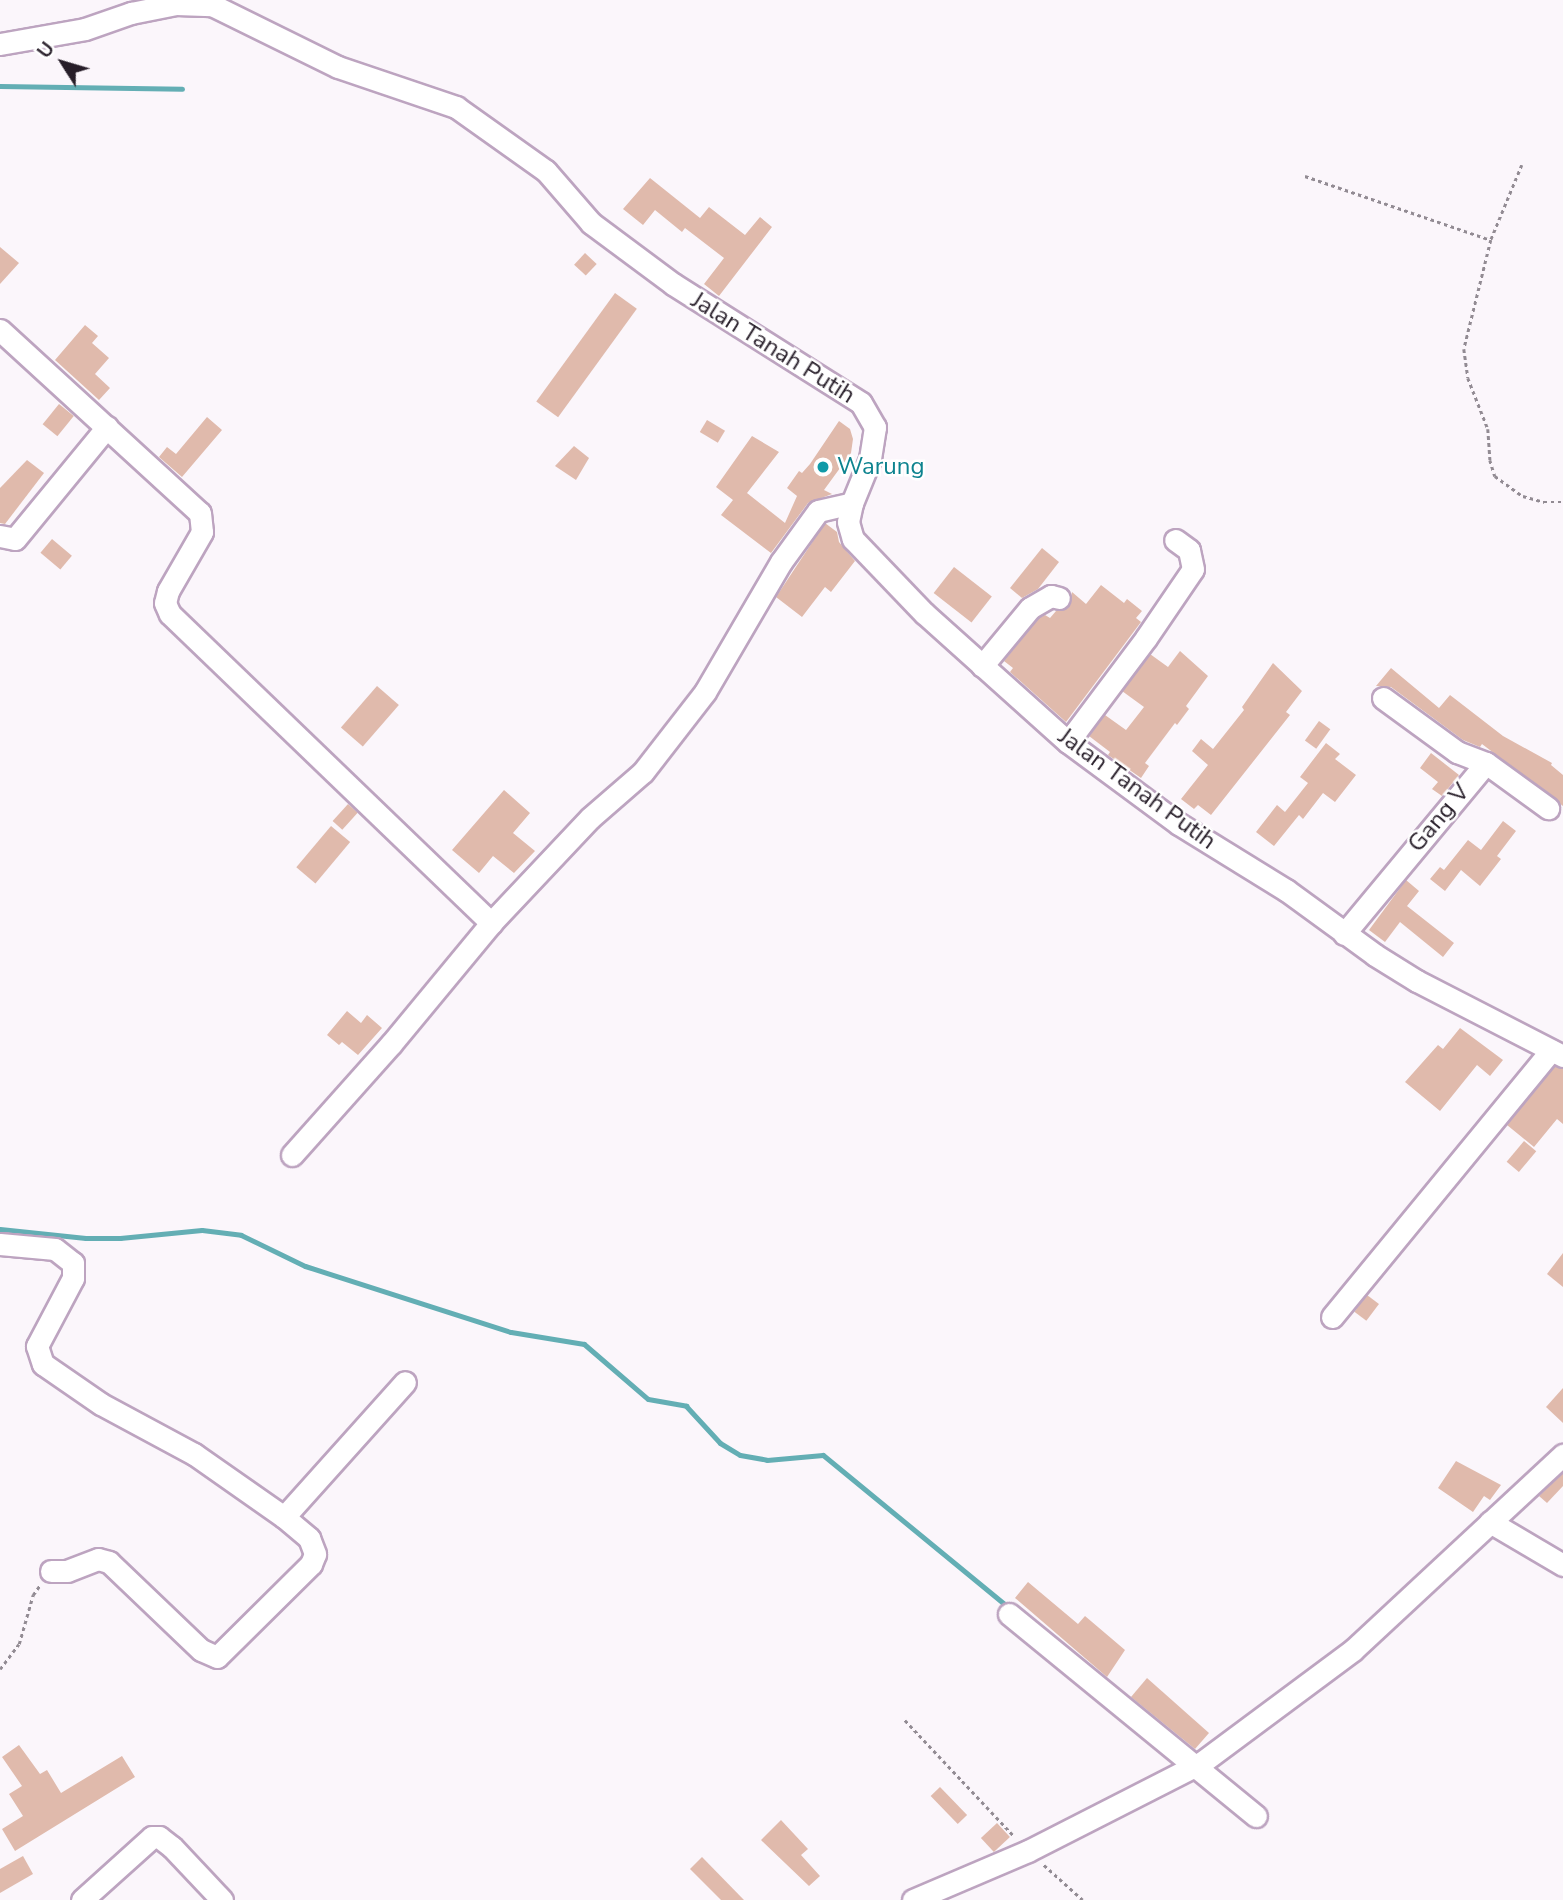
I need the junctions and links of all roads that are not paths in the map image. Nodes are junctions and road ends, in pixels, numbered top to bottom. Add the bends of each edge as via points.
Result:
1 (201, 3) edge
2 (117, 8) edge
3 (0, 44) edge
4 (0, 330) edge
5 (107, 427) junction
6 (852, 503) junction
7 (0, 536) edge
8 (1175, 540) dead end
9 (1059, 598) dead end
10 (982, 666) junction
11 (1383, 698) dead end
12 (1068, 741) junction
13 (1486, 763) junction
14 (1548, 808) dead end
15 (491, 923) junction
16 (1344, 933) junction
17 (1557, 1053) edge
18 (292, 1155) dead end
19 (0, 1244) edge
20 (1332, 1317) dead end
21 (405, 1382) dead end
22 (1563, 1455) edge
23 (284, 1517) junction
24 (1490, 1522) junction
25 (1563, 1565) edge
26 (51, 1571) road end
27 (1009, 1614) dead end
28 (1204, 1761) junction
29 (1256, 1816) dead end
30 (82, 1900) edge
31 (222, 1900) edge
32 (913, 1900) edge

1 - 2 street, Jalan Tanah Putih
1 - 6 street, Jalan Tanah Putih via 338,67 456,107 546,171 591,223 673,284 861,403 873,419 874,439
2 - 3 street, Jalan Tanah Putih via 85,29
4 - 5 street
5 - 7 street via 15,539
5 - 15 street via 201,513 202,532 168,591 165,603 170,614
6 - 10 street, Jalan Tanah Putih via 850,531 860,549
6 - 15 street via 818,511 780,562 705,692 643,772 590,818
8 - 12 street via 1189,550 1193,569
9 - 10 street via 1051,596 1031,608
10 - 12 street, Jalan Tanah Putih
11 - 13 street via 1457,752
12 - 16 street, Jalan Tanah Putih via 1179,824 1286,890
13 - 14 street, Gang V
13 - 16 street, Gang V
15 - 18 street
16 - 17 street, Jalan Tanah Putih via 1417,981
17 - 20 street
19 - 23 street via 55,1249 73,1263 73,1278 37,1346 43,1364 101,1404 194,1454
21 - 23 street
22 - 24 street
23 - 26 street via 312,1542 315,1554 311,1564 216,1657 201,1650 109,1562 99,1559 67,1572
24 - 25 street
24 - 28 street via 1353,1650
27 - 28 street
28 - 29 street
28 - 32 street via 1028,1850
30 - 31 street via 152,1837 159,1837

